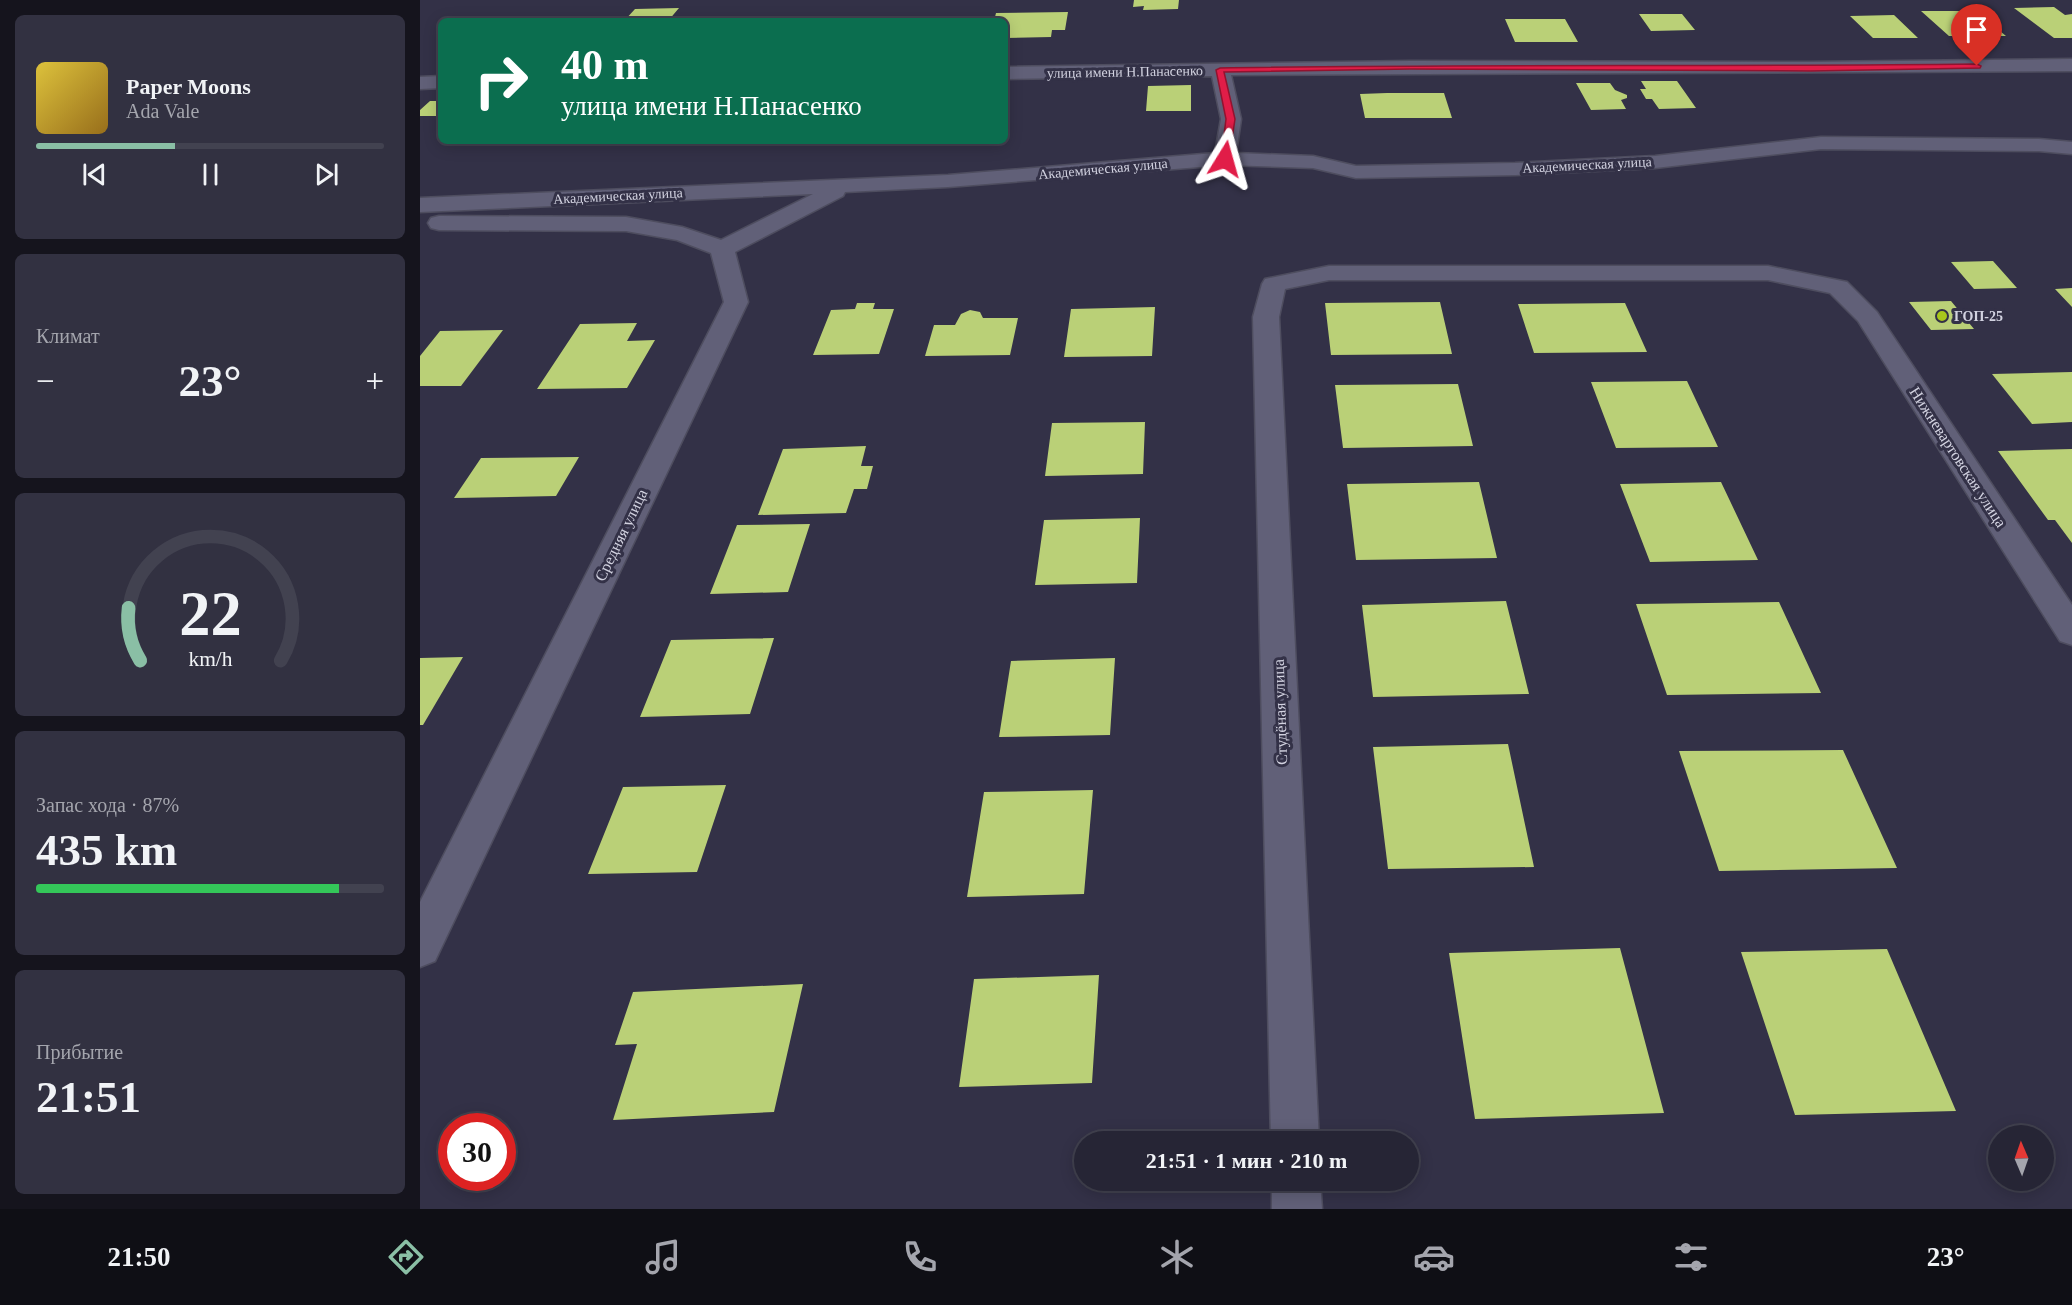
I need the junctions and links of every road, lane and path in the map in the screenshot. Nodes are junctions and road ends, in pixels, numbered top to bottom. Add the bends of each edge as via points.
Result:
1 (2072, 65) edge
2 (1220, 70) junction
3 (1008, 74) edge
4 (420, 82) edge
5 (438, 82) edge
6 (2072, 148) edge
7 (1225, 159) junction
8 (850, 184) junction
9 (420, 205) edge
10 (420, 222) edge
11 (722, 249) junction
12 (1838, 286) joint
13 (2072, 632) edge
14 (420, 946) edge
15 (1295, 1131) edge
16 (1296, 1191) edge
17 (1297, 1209) edge

1 - 2 street, улица имени Н.Панасенко
2 - 3 street, улица имени Н.Панасенко
2 - 7 street via 1230,119
4 - 5 street
6 - 7 street, Академическая улица via 1821,143 1655,162 1367,172 1313,162
7 - 8 street, Академическая улица via 948,181
8 - 9 street, Академическая улица
8 - 11 street
10 - 11 street, Академическая улица via 626,224 682,234
11 - 14 street, Средняя улица via 736,302
12 - 13 street, Нижневартовская улица via 1868,317
12 - 15 street, Студёная улица via 1768,273 1329,273 1274,284 1266,316
16 - 17 street

